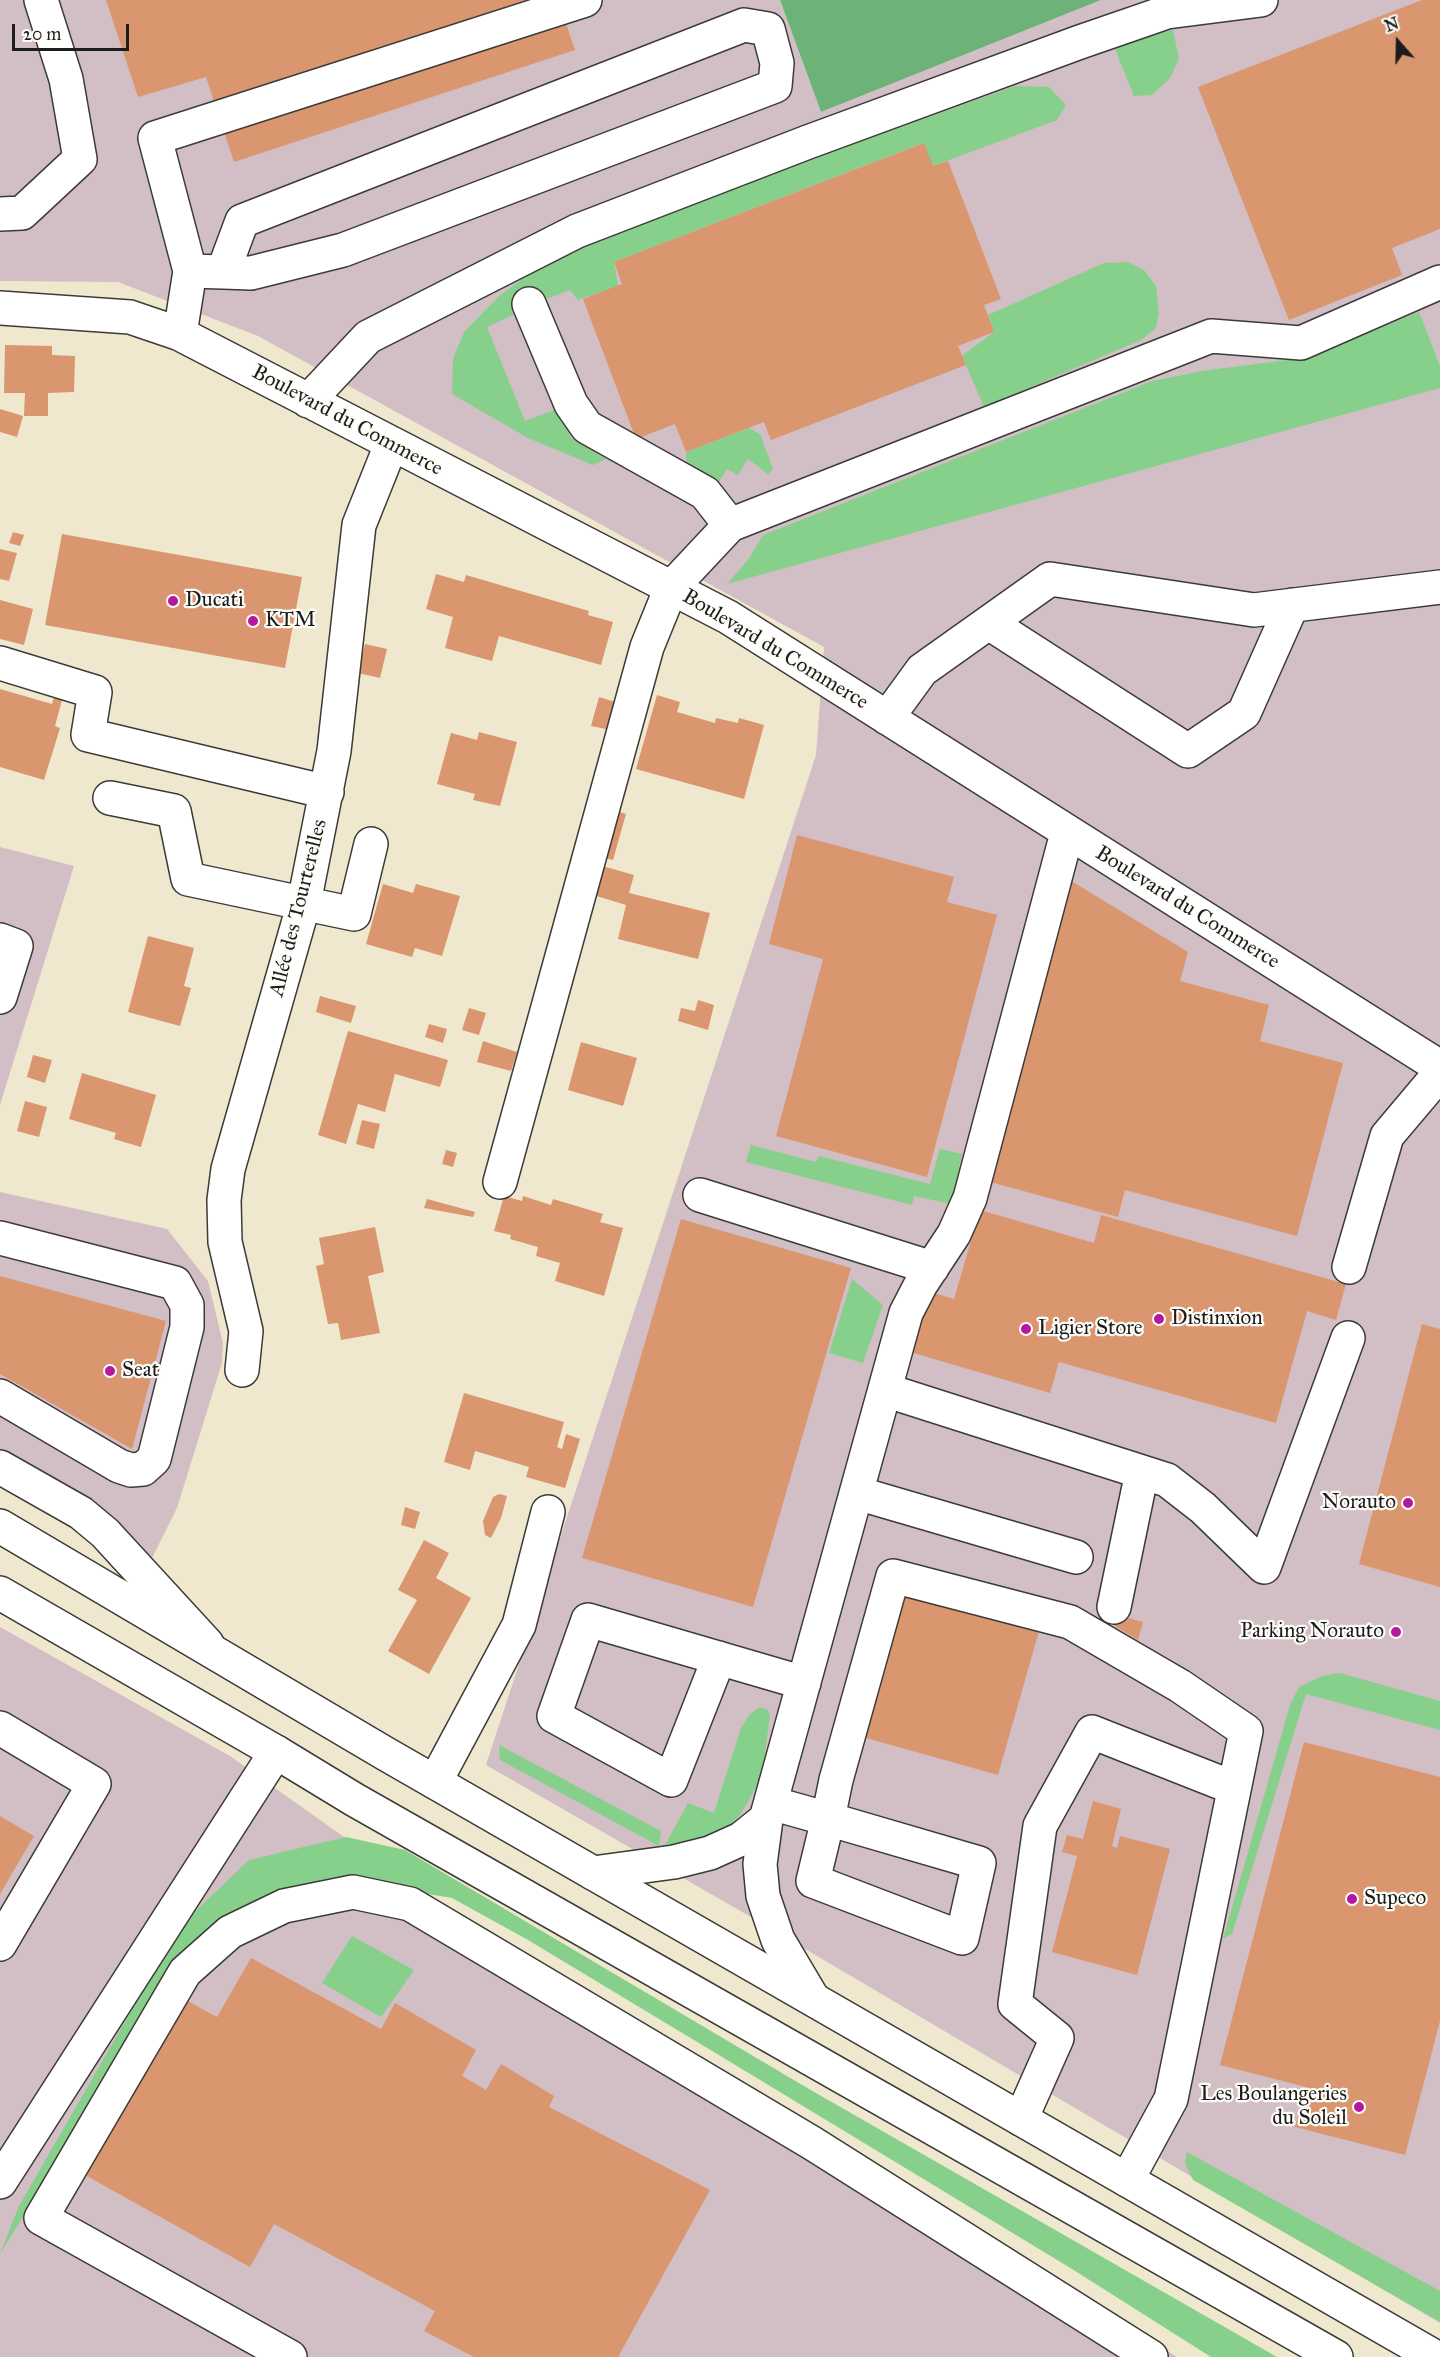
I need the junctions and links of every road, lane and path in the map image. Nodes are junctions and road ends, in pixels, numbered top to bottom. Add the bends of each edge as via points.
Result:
1 (41, 0) edge
2 (585, 0) edge
3 (1261, 0) edge
4 (0, 214) edge
5 (190, 271) junction
6 (223, 272) junction
7 (1440, 282) edge
8 (529, 304) dead end
9 (0, 308) edge
10 (180, 334) junction
11 (308, 401) junction
12 (391, 445) junction
13 (730, 525) junction
14 (1440, 587) edge
15 (671, 588) junction
16 (1292, 605) junction
17 (989, 623) junction
18 (0, 663) edge
19 (887, 718) junction
20 (327, 792) junction
21 (110, 798) dead end
22 (1067, 833) junction
23 (371, 844) dead end
24 (304, 903) junction
25 (0, 940) edge
26 (0, 997) edge
27 (1440, 1067) edge
28 (1440, 1073) edge
29 (500, 1182) dead end
30 (700, 1195) dead end
31 (0, 1238) edge
32 (1349, 1267) dead end
33 (932, 1268) junction
34 (1348, 1338) dead end
35 (242, 1370) dead end
36 (885, 1390) junction
37 (0, 1396) edge
38 (0, 1467) edge
39 (1142, 1472) junction
40 (856, 1493) junction
41 (548, 1512) dead end
42 (0, 1526) edge
43 (1076, 1557) dead end
44 (0, 1593) edge
45 (1114, 1607) dead end
46 (214, 1652) junction
47 (719, 1658) junction
48 (804, 1683) junction
49 (0, 1728) edge
50 (276, 1752) junction
51 (435, 1782) junction
52 (1234, 1788) junction
53 (768, 1811) junction
54 (828, 1819) junction
55 (593, 1873) junction
56 (0, 1944) edge
57 (813, 1999) junction
58 (1021, 2119) junction
59 (1127, 2180) junction
60 (0, 2181) edge
61 (290, 2357) edge
62 (1150, 2357) edge
63 (1336, 2357) edge
64 (1435, 2357) edge

1 - 4 street via 66,79 80,159 22,213
2 - 5 street via 155,138
3 - 11 street via 1167,12 577,231 368,337
5 - 6 street
5 - 10 street
6 - 6 street via 251,273 343,250 775,86 777,63 768,29 744,25 242,221
7 - 13 street via 1301,343 1210,336
8 - 13 street via 571,404 587,427 705,493
9 - 10 street, Boulevard du Commerce via 130,317
10 - 11 street, Boulevard du Commerce
11 - 12 street, Boulevard du Commerce
12 - 15 street, Boulevard du Commerce
12 - 20 street, Allée des Tourterelles via 359,525
13 - 15 street
14 - 16 street
15 - 19 street, Boulevard du Commerce via 728,617
15 - 29 street via 647,647
16 - 17 street via 1254,610 1050,579
16 - 17 street via 1244,713 1188,751
17 - 19 street via 922,670
18 - 20 street via 95,692 88,735
19 - 22 street, Boulevard du Commerce
20 - 24 street, Allée des Tourterelles
21 - 24 street via 174,811 188,879
22 - 27 street, Boulevard du Commerce
22 - 33 street via 970,1198 954,1234
23 - 24 street via 354,914
24 - 35 street, Allée des Tourterelles via 228,1169 225,1242 246,1331
25 - 26 street via 16,945
28 - 32 street via 1387,1136
30 - 33 street
31 - 37 street via 175,1283 187,1305 187,1327 154,1459 143,1469 119,1466
33 - 36 street via 906,1313
34 - 39 street via 1264,1567 1203,1508 1167,1480
36 - 39 street
36 - 40 street
38 - 46 street via 81,1513 105,1533
39 - 45 street
40 - 43 street
40 - 48 street
41 - 51 street via 519,1625
42 - 46 street
44 - 50 street
46 - 51 street
47 - 47 street via 588,1620 554,1716 671,1780
47 - 48 street
48 - 53 street
49 - 56 street via 94,1784
50 - 60 street
50 - 63 street
51 - 55 street
52 - 54 street via 1246,1731 1180,1686 1070,1622 892,1575
52 - 58 street via 1092,1732 1040,1826 1015,2004 1057,2038
52 - 59 street via 1171,2099
53 - 54 street
53 - 55 street via 741,1839 710,1853
53 - 57 street via 760,1864 763,1896 778,1940
54 - 54 street via 979,1863 962,1938 813,1881
55 - 57 street
57 - 58 street
58 - 59 street
59 - 64 street
61 - 62 street via 40,2218 184,1972 230,1932 284,1906 353,1892 410,1904 812,2143

